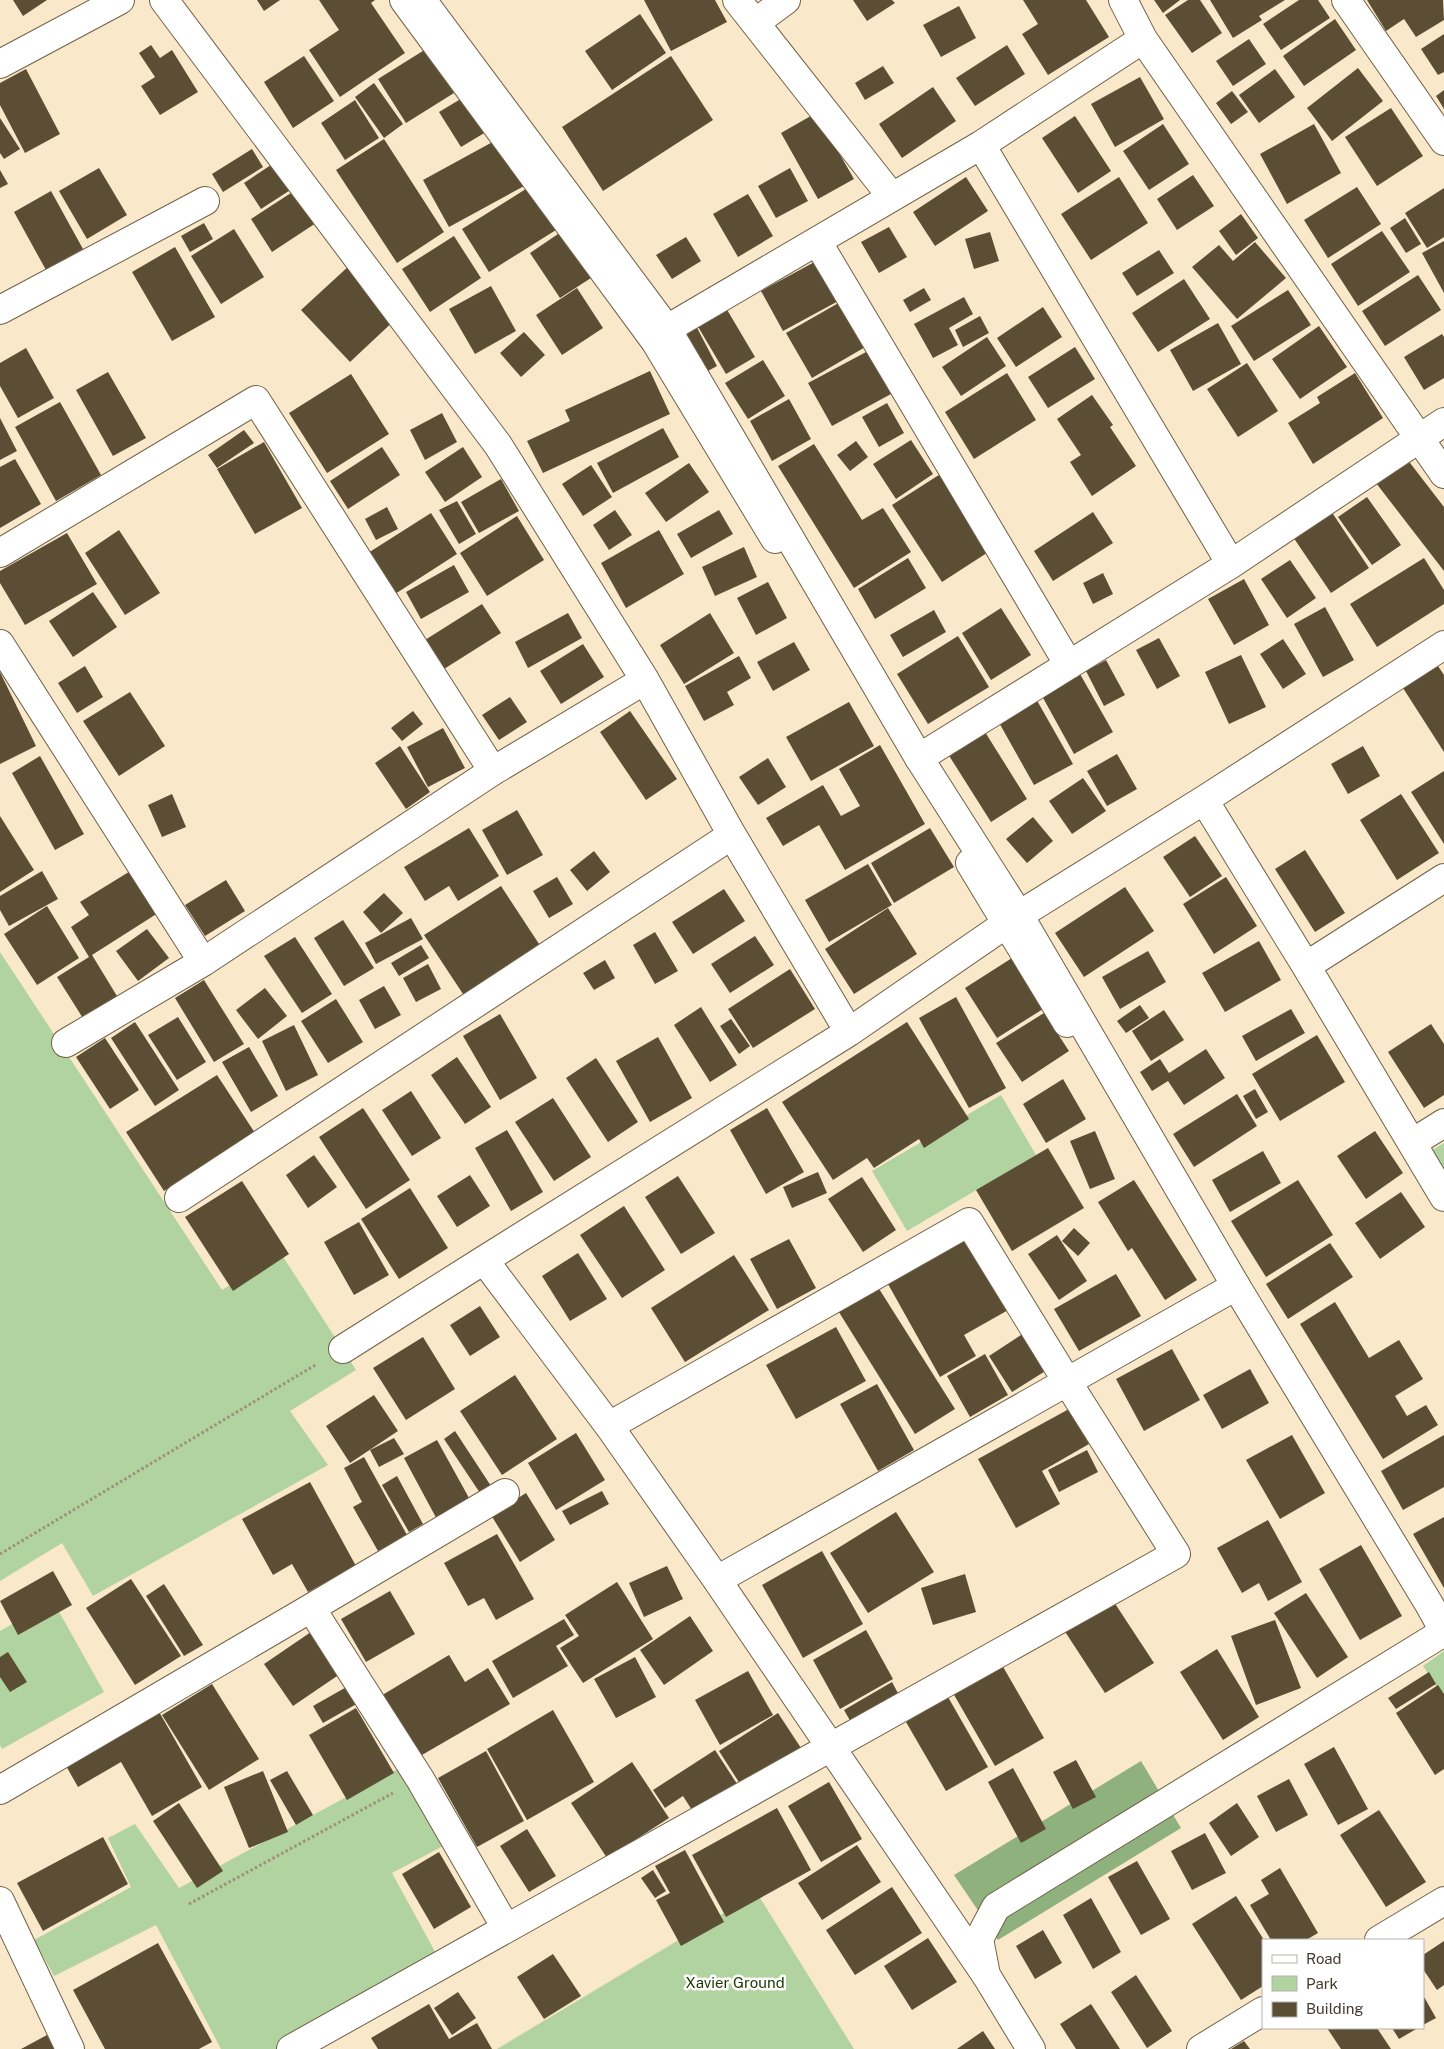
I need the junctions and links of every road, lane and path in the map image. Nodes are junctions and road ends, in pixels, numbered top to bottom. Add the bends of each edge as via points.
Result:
1 (120, 0) edge
2 (164, 0) edge
3 (404, 0) edge
4 (422, 0) edge
5 (737, 0) edge
6 (786, 0) edge
7 (1123, 0) edge
8 (1346, 0) edge
9 (755, 23) junction
10 (1143, 39) junction
11 (0, 64) edge
12 (1444, 141) edge
13 (980, 145) junction
14 (892, 197) junction
15 (205, 201) dead end
16 (818, 241) junction
17 (0, 310) edge
18 (667, 329) junction
19 (1444, 422) edge
20 (1420, 439) junction
21 (1444, 474) edge
22 (0, 553) edge
23 (1231, 564) junction
24 (0, 644) edge
25 (1444, 645) edge
26 (1068, 665) junction
27 (645, 680) junction
28 (919, 758) junction
29 (492, 771) junction
30 (1204, 800) junction
31 (732, 836) junction
32 (1444, 878) edge
33 (1013, 919) junction
34 (204, 962) junction
35 (1306, 966) junction
36 (849, 1032) junction
37 (66, 1043) dead end
38 (1444, 1122) edge
39 (1412, 1143) junction
40 (1444, 1197) edge
41 (179, 1198) dead end
42 (484, 1260) junction
43 (1232, 1289) junction
44 (343, 1349) joint
45 (1068, 1383) junction
46 (609, 1426) junction
47 (505, 1493) dead end
48 (0, 1554) edge
49 (717, 1580) junction
50 (311, 1608) junction
51 (1442, 1638) edge
52 (831, 1748) junction
53 (420, 1779) junction
54 (0, 1790) edge
55 (0, 1901) edge
56 (1444, 1901) edge
57 (188, 1904) dead end
58 (506, 1928) junction
59 (1381, 1939) edge
60 (986, 1975) junction
61 (1262, 2012) edge
62 (70, 2049) edge
63 (291, 2049) edge
64 (1031, 2049) edge
65 (1201, 2049) edge

1 - 11 street
2 - 27 street via 498,444
3 - 33 street via 655,341
4 - 18 street
5 - 9 street
6 - 9 street
7 - 10 street
8 - 12 street
9 - 14 street
10 - 13 street
10 - 20 street
13 - 14 street
13 - 23 street
14 - 16 street
15 - 17 street
16 - 18 street
16 - 26 street
18 - 28 street
19 - 20 street
20 - 21 street
20 - 23 street
22 - 29 street via 256,400
23 - 26 street
24 - 34 street
25 - 30 street
26 - 28 street
27 - 29 street
27 - 31 street
28 - 33 street
29 - 34 street
30 - 33 street
30 - 35 street
31 - 36 street
31 - 41 street
32 - 35 street
33 - 36 street
33 - 43 street
34 - 37 street
35 - 39 street
36 - 42 street
38 - 39 street
39 - 40 street
42 - 44 street
42 - 46 street
43 - 45 street
43 - 51 street via 1430,1604
44 - 48 path
45 - 46 street via 969,1222
45 - 49 street
45 - 52 street via 1176,1554
46 - 49 street
47 - 50 street
49 - 52 street
50 - 53 street
50 - 54 street
51 - 60 street via 996,1907 979,1939
52 - 58 street
52 - 60 street
53 - 57 path
53 - 58 street
55 - 62 street
56 - 59 street
58 - 63 street
60 - 64 street
61 - 65 street

